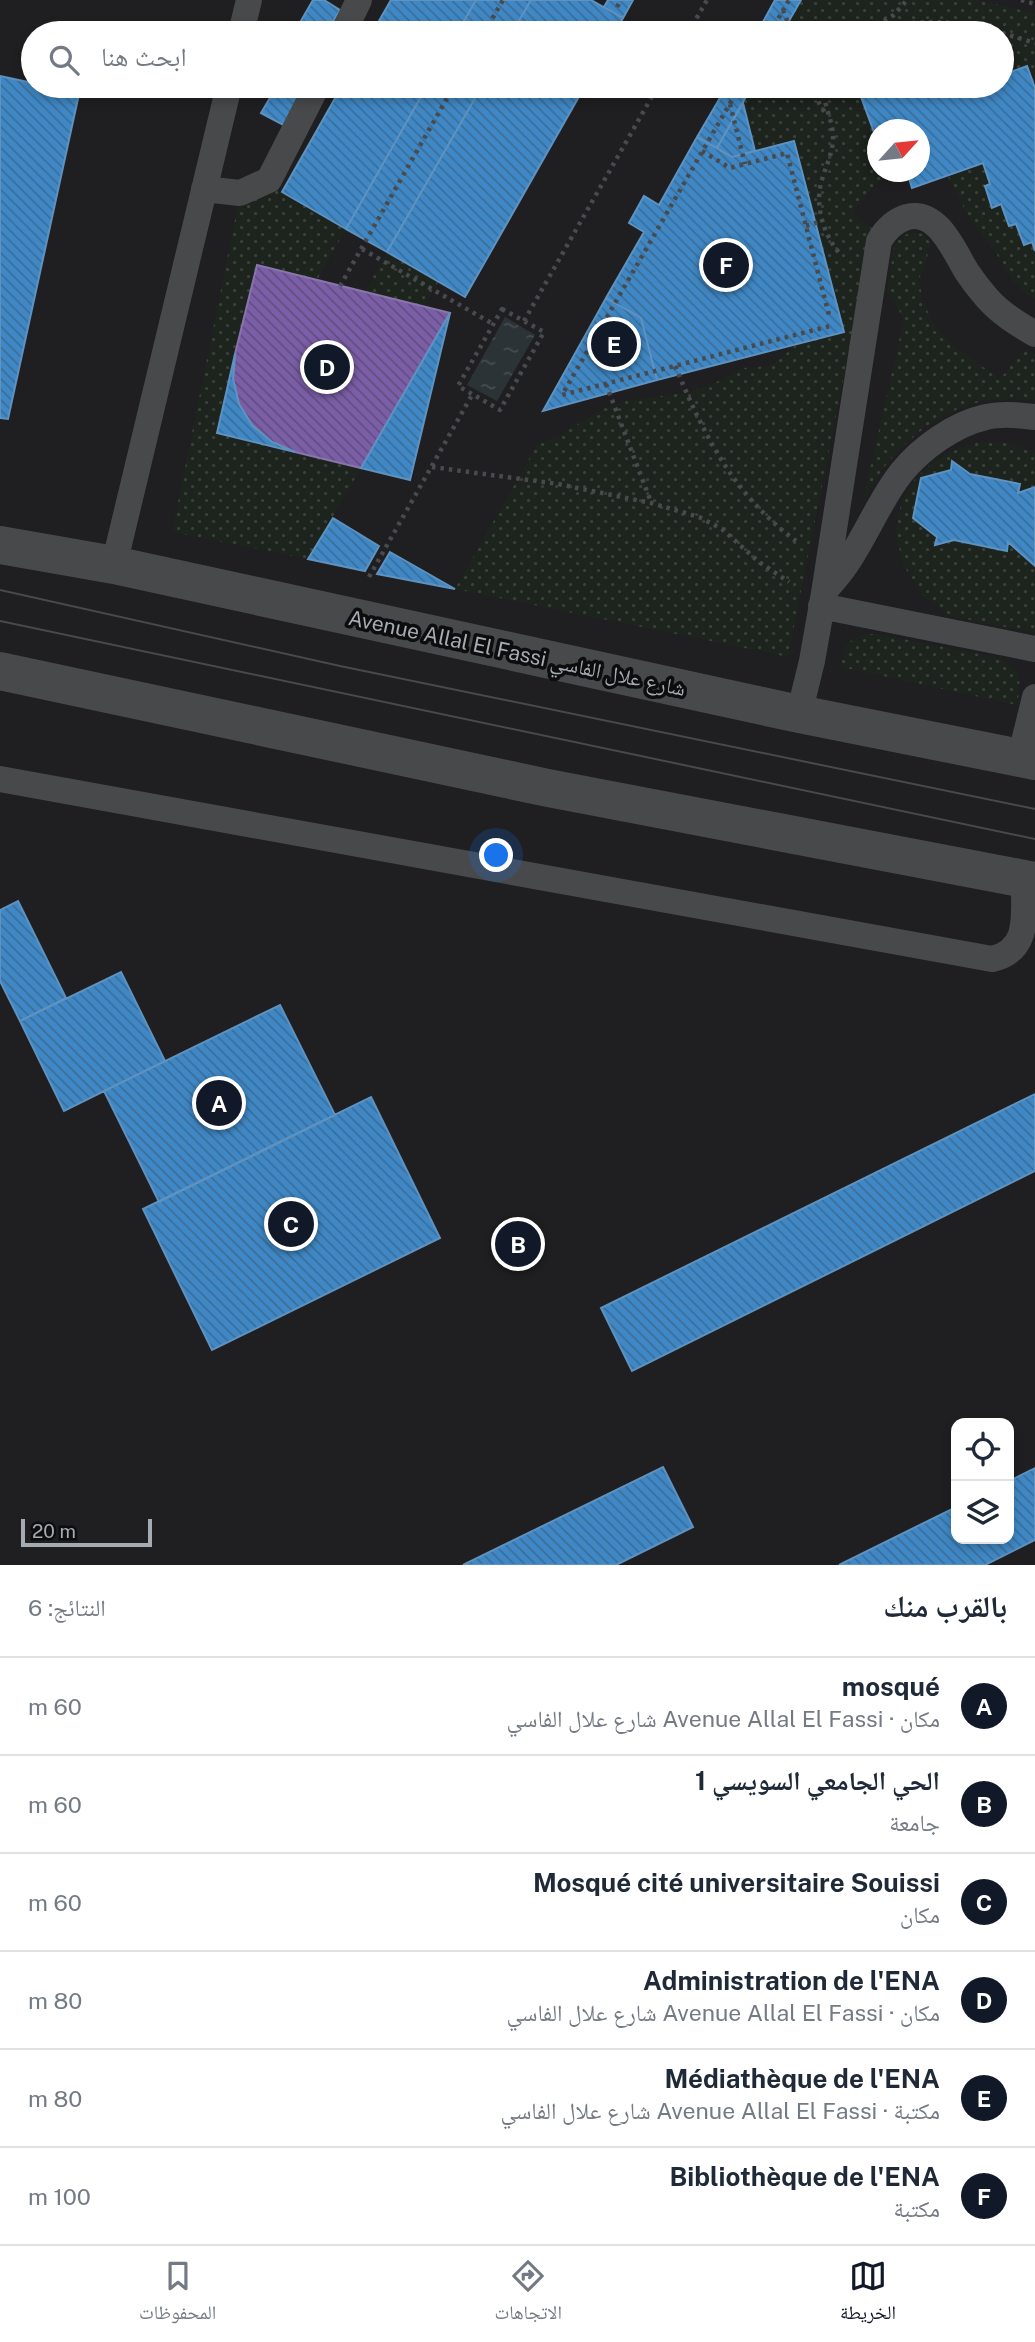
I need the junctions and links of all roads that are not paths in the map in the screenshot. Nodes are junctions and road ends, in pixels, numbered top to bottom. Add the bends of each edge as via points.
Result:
1 (249, 0) edge
2 (359, 0) edge
3 (244, 21) edge
4 (349, 21) edge
5 (226, 98) edge
6 (311, 98) edge
7 (204, 189) junction
8 (1035, 334) edge
9 (1035, 417) edge
10 (0, 545) edge
11 (114, 565) junction
12 (822, 599) junction
13 (1035, 649) edge
14 (0, 671) edge
15 (1035, 697) edge
16 (799, 714) junction
17 (1028, 760) edge
18 (0, 779) edge
19 (1030, 880) edge

1 - 3 lane
2 - 4 lane
5 - 7 lane
6 - 7 lane via 269,180 240,193
7 - 11 lane
8 - 12 lane via 990,300 930,220 914,216 886,229 879,241
9 - 12 lane via 988,416 958,426 926,448 902,471
10 - 11 street, Avenue Allal El Fassi شارع علال الفاسي
11 - 16 street, Avenue Allal El Fassi شارع علال الفاسي
12 - 13 lane
12 - 16 lane
14 - 19 street via 548,788
15 - 17 lane
16 - 17 street, Avenue Allal El Fassi شارع علال الفاسي
18 - 19 lane via 992,959 1010,953 1021,937

